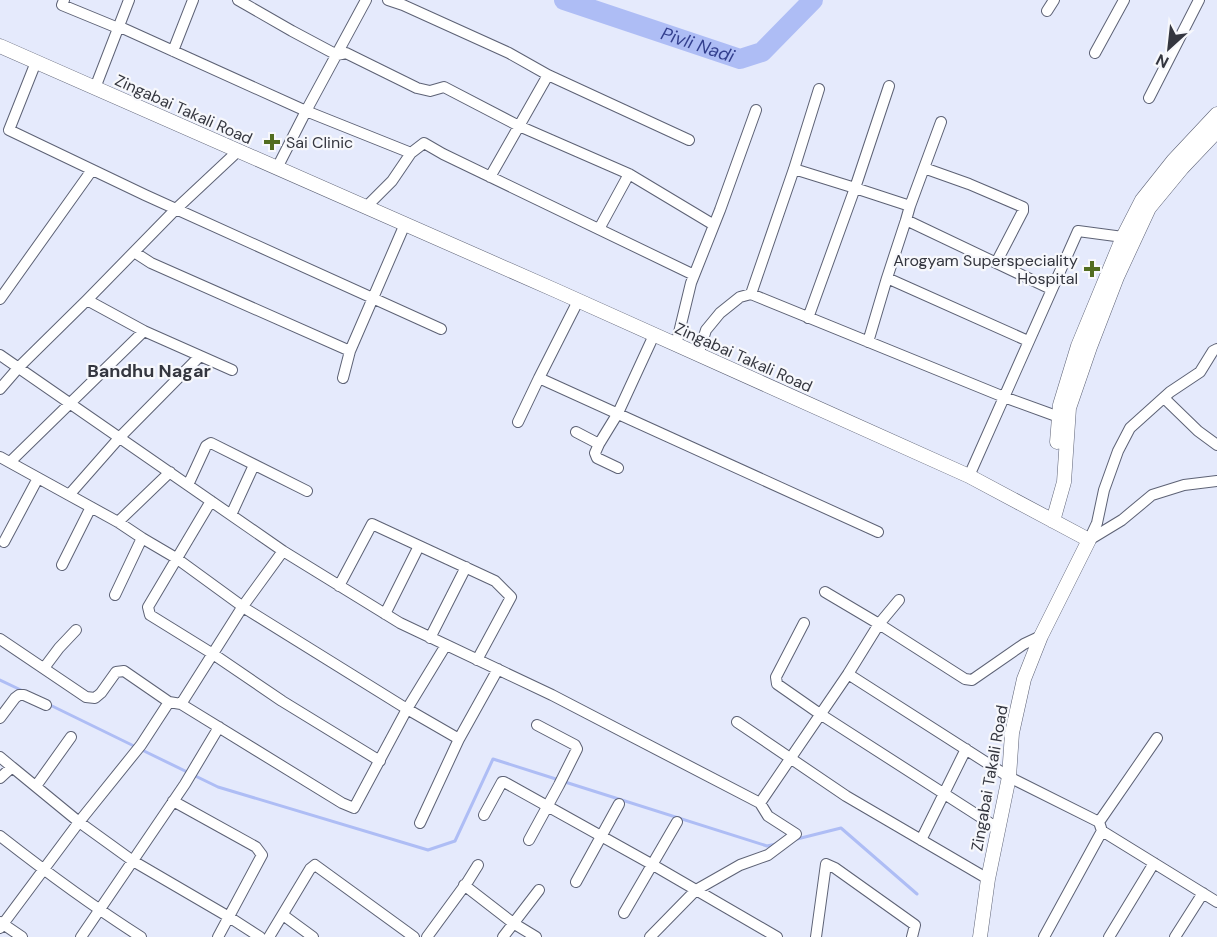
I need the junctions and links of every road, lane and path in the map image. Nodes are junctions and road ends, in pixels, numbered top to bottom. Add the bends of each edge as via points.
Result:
1 (64, 0) edge
2 (129, 0) edge
3 (193, 0) edge
4 (238, 0) edge
5 (366, 0) edge
6 (388, 0) edge
7 (1054, 0) edge
8 (1124, 0) edge
9 (1199, 0) edge
10 (1047, 11) dead end
11 (118, 27) junction
12 (0, 46) edge
13 (173, 51) junction
14 (1095, 53) dead end
15 (337, 55) junction
16 (36, 62) junction
17 (548, 75) junction
18 (889, 86) dead end
19 (95, 88) junction
20 (819, 89) dead end
21 (1149, 98) dead end
22 (756, 110) dead end
23 (306, 111) junction
24 (1217, 114) edge
25 (941, 122) dead end
26 (519, 126) junction
27 (1217, 131) edge
28 (689, 140) dead end
29 (238, 151) junction
30 (411, 153) junction
31 (278, 168) junction
32 (924, 168) junction
33 (794, 169) junction
34 (92, 170) junction
35 (629, 174) junction
36 (490, 177) junction
37 (855, 188) junction
38 (910, 206) junction
39 (366, 207) junction
40 (176, 209) junction
41 (906, 220) junction
42 (405, 225) junction
43 (714, 225) junction
44 (599, 229) junction
45 (1123, 237) junction
46 (134, 252) junction
47 (996, 263) junction
48 (694, 275) junction
49 (887, 278) junction
50 (1051, 289) junction
51 (751, 294) junction
52 (373, 298) junction
53 (0, 299) edge
54 (87, 300) junction
55 (578, 301) junction
56 (808, 318) junction
57 (441, 329) dead end
58 (144, 331) junction
59 (654, 335) junction
60 (1028, 341) junction
61 (868, 342) junction
62 (676, 345) junction
63 (1217, 349) edge
64 (350, 351) junction
65 (0, 355) edge
66 (698, 355) junction
67 (200, 356) junction
68 (19, 367) junction
69 (232, 370) dead end
70 (343, 378) dead end
71 (539, 378) junction
72 (0, 389) edge
73 (1004, 396) junction
74 (1164, 398) junction
75 (70, 403) junction
76 (618, 413) junction
77 (1059, 417) junction
78 (518, 422) dead end
79 (576, 432) dead end
80 (120, 437) junction
81 (599, 444) junction
82 (1217, 445) edge
83 (5, 460) edge
84 (254, 465) junction
85 (618, 468) dead end
86 (170, 472) junction
87 (969, 476) junction
88 (38, 478) junction
89 (1217, 481) edge
90 (188, 485) junction
91 (307, 491) dead end
92 (69, 495) junction
93 (211, 501) junction
94 (1058, 501) junction
95 (91, 507) junction
96 (231, 515) junction
97 (1053, 521) junction
98 (118, 522) junction
99 (878, 532) dead end
100 (142, 538) junction
101 (1089, 540) junction
102 (4, 542) dead end
103 (419, 546) junction
104 (283, 551) junction
105 (176, 558) junction
106 (63, 565) dead end
107 (466, 567) junction
108 (339, 586) junction
109 (825, 592) dead end
110 (115, 595) dead end
111 (899, 600) dead end
112 (243, 606) junction
113 (385, 614) junction
114 (804, 623) dead end
115 (879, 624) junction
116 (76, 630) dead end
117 (1041, 636) junction
118 (430, 638) junction
119 (0, 639) edge
120 (446, 645) junction
121 (213, 654) junction
122 (477, 660) junction
123 (44, 668) junction
124 (498, 669) junction
125 (848, 674) junction
126 (169, 702) junction
127 (181, 704) junction
128 (46, 705) dead end
129 (407, 709) junction
130 (820, 714) junction
131 (0, 718) edge
132 (737, 722) dead end
133 (537, 725) dead end
134 (219, 727) junction
135 (71, 737) dead end
136 (1157, 738) dead end
137 (459, 739) junction
138 (966, 749) junction
139 (0, 757) edge
140 (790, 759) junction
141 (380, 760) junction
142 (12, 767) junction
143 (1009, 777) junction
144 (0, 778) edge
145 (36, 786) junction
146 (945, 795) junction
147 (173, 801) junction
148 (760, 803) junction
149 (619, 804) dead end
150 (548, 806) junction
151 (484, 815) dead end
152 (79, 822) junction
153 (678, 822) dead end
154 (420, 823) dead end
155 (1100, 827) junction
156 (999, 829) junction
157 (0, 836) edge
158 (602, 836) junction
159 (529, 840) dead end
160 (921, 840) junction
161 (133, 861) junction
162 (1154, 863) junction
163 (478, 865) dead end
164 (652, 865) junction
165 (43, 870) junction
166 (988, 879) junction
167 (576, 882) dead end
168 (464, 885) junction
169 (539, 890) dead end
170 (696, 890) junction
171 (1203, 893) junction
172 (1217, 902) edge
173 (99, 911) junction
174 (624, 912) dead end
175 (282, 915) junction
176 (229, 917) junction
177 (513, 922) junction
178 (1, 925) edge
179 (654, 936) edge
180 (22, 937) edge
181 (81, 937) edge
182 (141, 937) edge
183 (218, 937) edge
184 (260, 937) edge
185 (269, 937) edge
186 (313, 937) edge
187 (414, 937) edge
188 (426, 937) edge
189 (503, 937) edge
190 (536, 937) edge
191 (777, 937) edge
192 (816, 937) edge
193 (913, 937) edge
194 (980, 937) edge
195 (1044, 937) edge
196 (1109, 937) edge
197 (1175, 937) edge

1 - 11 street via 62,5
2 - 11 street
3 - 13 street
4 - 15 street
5 - 15 street
6 - 17 street via 509,53
7 - 10 street
8 - 14 street
9 - 21 street
11 - 13 street
11 - 19 street
12 - 16 street, Zingabai Takali Road
13 - 23 street
15 - 23 street
15 - 26 street via 346,54 417,88 430,91 444,87
16 - 19 street, Zingabai Takali Road
16 - 34 street via 9,130
17 - 26 street
17 - 28 street
18 - 37 street
19 - 29 street, Zingabai Takali Road
20 - 33 street
22 - 43 street
23 - 30 street
23 - 31 street
24 - 45 street via 1142,200
25 - 32 street
26 - 35 street
26 - 36 street
27 - 94 street via 1149,208 1117,278 1069,408 1064,482
29 - 31 street, Zingabai Takali Road
29 - 40 street
30 - 36 street via 424,143
30 - 39 street via 392,181
31 - 39 street, Zingabai Takali Road
32 - 38 street
32 - 47 street via 1023,207
33 - 37 street
33 - 51 street
34 - 40 street
34 - 53 street
35 - 43 street
35 - 44 street
36 - 44 street
37 - 38 street
37 - 56 street
38 - 41 street
39 - 42 street, Zingabai Takali Road
40 - 46 street
40 - 52 street
41 - 47 street
41 - 49 street
42 - 52 street
42 - 55 street, Zingabai Takali Road
43 - 48 street
44 - 48 street
45 - 50 street via 1078,231
45 - 77 street via 1078,345
46 - 54 street
46 - 64 street
47 - 50 street
48 - 62 street
49 - 60 street
49 - 61 street
50 - 60 street
51 - 56 street
51 - 66 street via 740,297 720,313 706,330
52 - 57 street
52 - 64 street
54 - 58 street
54 - 68 street
55 - 59 street, Zingabai Takali Road
55 - 71 street
56 - 61 street
58 - 67 street
58 - 75 street
59 - 62 street, Zingabai Takali Road
59 - 76 street
60 - 73 street
61 - 73 street
62 - 66 street, Zingabai Takali Road
63 - 74 street via 1200,372
64 - 70 street
65 - 68 street
66 - 87 street, Zingabai Takali Road
67 - 69 street
67 - 80 street
68 - 72 street
68 - 75 street
71 - 76 street
71 - 78 street
73 - 77 street
73 - 87 street
74 - 82 street
74 - 101 street via 1130,428 1118,451
75 - 80 street
75 - 83 street
76 - 81 street
76 - 99 street
77 - 94 street via 1055,482
79 - 81 street
80 - 86 street
80 - 92 street
81 - 85 street via 597,458
83 - 88 street
84 - 90 street via 211,443
84 - 91 street
84 - 96 street
86 - 90 street
86 - 98 street
87 - 97 street, Zingabai Takali Road
88 - 92 street
88 - 102 street
89 - 101 street via 1184,485 1152,495
90 - 93 street
92 - 95 street
93 - 96 street
93 - 105 street
94 - 97 street
95 - 98 street
95 - 106 street
96 - 104 street
97 - 101 street, Zingabai Takali Road
98 - 100 street
100 - 105 street
100 - 110 street
101 - 117 street, Zingabai Takali Road
103 - 107 street
103 - 108 street via 372,524
103 - 113 street
104 - 108 street
104 - 112 street
105 - 112 street
105 - 121 street via 148,608 150,615
107 - 118 street
107 - 122 street via 495,581 511,597
108 - 113 street
109 - 115 street
111 - 115 street
112 - 121 street
112 - 129 street
113 - 118 street
114 - 130 street via 776,677 777,684
115 - 117 street via 972,680
115 - 125 street
116 - 123 street
117 - 143 street, Zingabai Takali Road via 1024,679 1012,733
118 - 120 street
119 - 123 street
120 - 122 street
120 - 129 street
121 - 127 street
121 - 141 street
122 - 124 street
123 - 126 street via 86,697 95,698 116,672 124,671
124 - 137 street
124 - 148 street
125 - 130 street
125 - 138 street
126 - 127 street
126 - 152 street
127 - 134 street
128 - 131 street via 19,695
129 - 137 street
129 - 141 street
130 - 140 street
130 - 146 street
132 - 140 street
133 - 150 street via 577,748
134 - 141 street via 354,808
134 - 147 street
135 - 145 street
136 - 155 street
137 - 154 street
138 - 143 street
138 - 146 street
139 - 142 street
140 - 148 street
140 - 160 street
142 - 144 street
142 - 145 street
143 - 155 street
143 - 156 street, Zingabai Takali Road
145 - 152 street
146 - 156 street
146 - 160 street
147 - 161 street
147 - 176 street via 256,847 262,855
148 - 170 street via 768,816 796,834 768,855 740,865
149 - 158 street
150 - 151 street via 502,782
150 - 158 street
150 - 159 street
152 - 161 street
152 - 165 street
153 - 164 street
155 - 162 street
155 - 195 street
156 - 166 street, Zingabai Takali Road
157 - 165 street
158 - 164 street
158 - 167 street
160 - 166 street
161 - 173 street
161 - 176 street
162 - 171 street
162 - 196 street
163 - 168 street
164 - 170 street
164 - 174 street
165 - 173 street
165 - 178 street
166 - 194 street, Zingabai Takali Road
168 - 177 street
168 - 188 street
169 - 177 street
170 - 179 street
170 - 191 street
171 - 172 street
171 - 197 street
173 - 181 street
173 - 182 street
175 - 185 street
175 - 186 street
175 - 187 street via 315,865
176 - 183 street
176 - 184 street
177 - 189 street
177 - 190 street
178 - 180 street
192 - 193 street via 826,864 915,925

